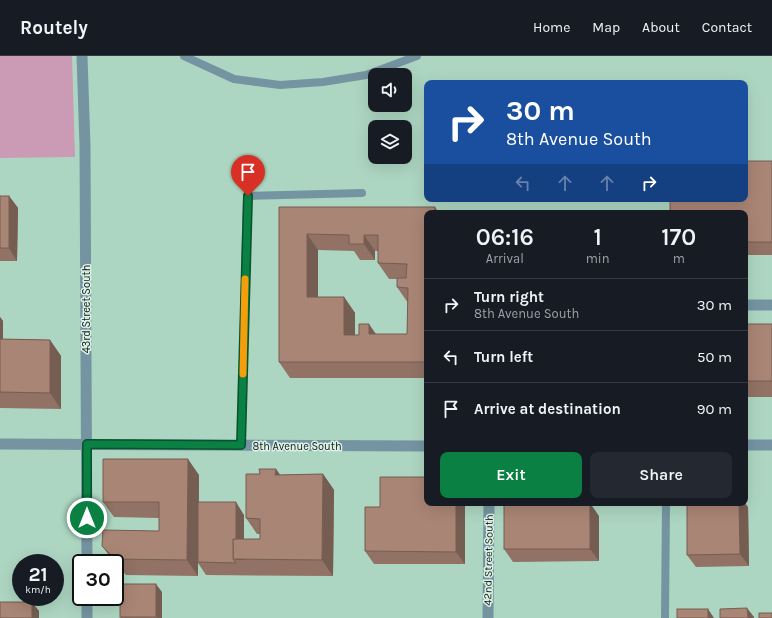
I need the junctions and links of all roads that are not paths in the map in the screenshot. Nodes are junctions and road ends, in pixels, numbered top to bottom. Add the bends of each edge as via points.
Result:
1 (82, 56) edge
2 (184, 56) edge
3 (416, 56) edge
4 (362, 193) dead end
5 (748, 305) edge
6 (772, 305) edge
7 (0, 444) edge
8 (87, 444) junction
9 (241, 445) junction
10 (748, 445) edge
11 (772, 445) edge
12 (424, 446) edge
13 (489, 506) edge
14 (666, 506) edge
15 (87, 554) edge
16 (87, 606) edge
17 (87, 618) edge
18 (488, 618) edge
19 (665, 618) edge

1 - 8 street, 43rd Street South
2 - 3 lane via 234,79 280,85 366,75
4 - 9 lane via 248,196
5 - 6 street
7 - 8 street, 8th Avenue South
8 - 9 street, 8th Avenue South
8 - 15 street, 43rd Street South
9 - 12 street, 8th Avenue South
10 - 11 street
13 - 18 street, 42nd Street South
14 - 19 lane
16 - 17 street

